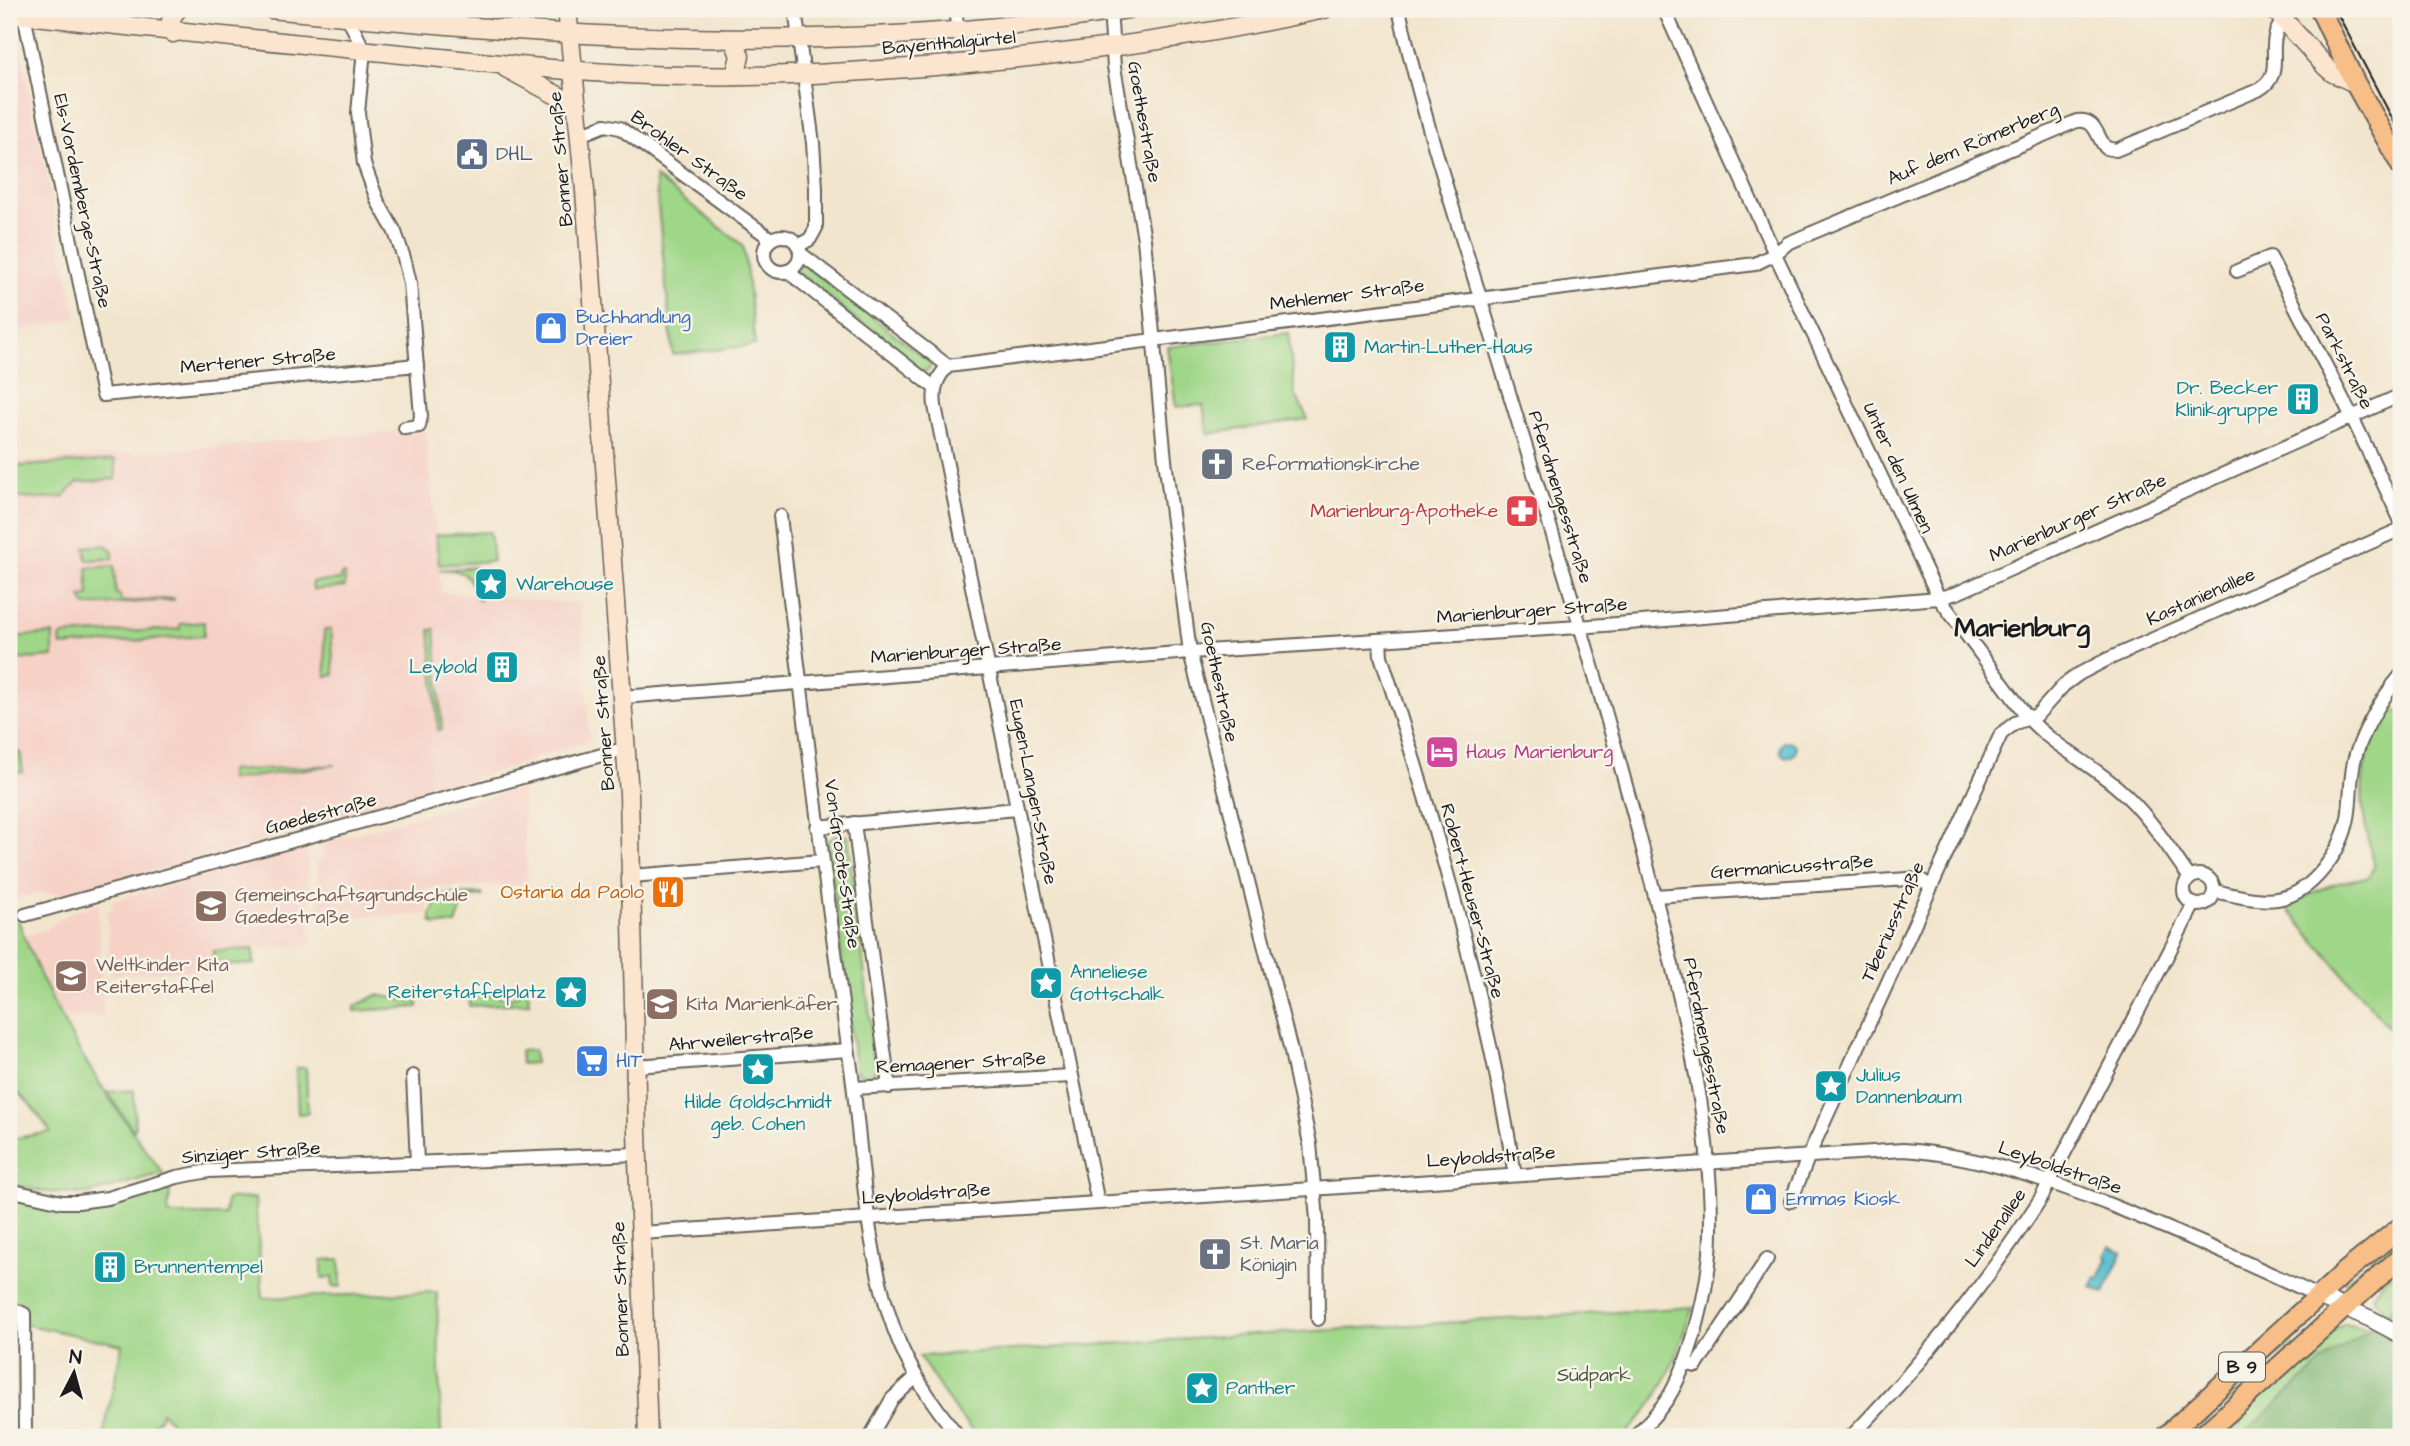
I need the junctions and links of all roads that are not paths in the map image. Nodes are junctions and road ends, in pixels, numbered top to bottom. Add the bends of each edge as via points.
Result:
1 (178, 9) edge
2 (271, 9) edge
3 (567, 9) edge
4 (795, 9) edge
5 (955, 9) edge
6 (1129, 9) edge
7 (1324, 9) edge
8 (1399, 9) edge
9 (1664, 9) edge
10 (2320, 9) edge
11 (1110, 10) edge
12 (14, 13) edge
13 (2279, 14) edge
14 (347, 16) junction
15 (958, 30) junction
16 (173, 33) junction
17 (569, 34) junction
18 (799, 39) junction
19 (734, 40) junction
20 (1113, 47) junction
21 (364, 50) junction
22 (500, 65) junction
23 (573, 70) junction
24 (608, 73) junction
25 (805, 75) junction
26 (735, 76) junction
27 (2356, 83) junction
28 (577, 110) junction
29 (580, 135) junction
30 (2401, 165) edge
31 (771, 239) junction
32 (799, 249) junction
33 (1775, 254) junction
34 (787, 271) junction
35 (2237, 271) dead end
36 (1480, 298) junction
37 (1154, 339) junction
38 (417, 365) junction
39 (948, 366) junction
40 (935, 387) junction
41 (103, 395) joint
42 (2401, 395) edge
43 (2352, 417) junction
44 (405, 428) dead end
45 (780, 516) dead end
46 (2401, 521) edge
47 (2401, 529) edge
48 (1939, 598) junction
49 (1579, 627) junction
50 (1380, 641) junction
51 (1190, 652) junction
52 (988, 670) junction
53 (2401, 675) edge
54 (800, 683) junction
55 (623, 696) junction
56 (2029, 719) junction
57 (627, 748) junction
58 (1017, 809) junction
59 (854, 823) junction
60 (817, 827) junction
61 (822, 861) junction
62 (631, 876) junction
63 (2190, 878) junction
64 (1930, 886) junction
65 (2214, 891) junction
66 (1655, 896) junction
67 (2193, 904) junction
68 (25, 915) dead end
69 (848, 1050) junction
70 (636, 1066) junction
71 (413, 1076) dead end
72 (1072, 1076) junction
73 (888, 1087) junction
74 (854, 1088) junction
75 (638, 1154) junction
76 (1809, 1155) junction
77 (417, 1163) junction
78 (1707, 1163) junction
79 (1515, 1175) junction
80 (2051, 1182) junction
81 (1314, 1187) junction
82 (9, 1190) edge
83 (1791, 1201) dead end
84 (1098, 1203) junction
85 (870, 1217) junction
86 (2401, 1227) edge
87 (641, 1233) junction
88 (2401, 1257) edge
89 (1767, 1259) dead end
90 (2318, 1296) junction
91 (9, 1307) edge
92 (2344, 1307) junction
93 (1318, 1319) dead end
94 (2401, 1335) edge
95 (1685, 1363) junction
96 (915, 1378) junction
97 (25, 1437) edge
98 (648, 1437) edge
99 (870, 1437) edge
100 (959, 1437) edge
101 (1634, 1437) edge
102 (1851, 1437) edge
103 (2165, 1437) edge
104 (2201, 1437) edge

1 - 16 main road via 170,22
2 - 14 main road, Bayenthalgürtel
3 - 17 main road, Bonner Straße
4 - 18 street
5 - 15 street
6 - 11 main road, Bayenthalgürtel
7 - 20 main road, Bayenthalgürtel
8 - 36 street, Pferdmengesstraße
9 - 33 street, Unter den Ulmen
10 - 27 main road
11 - 15 main road, Bayenthalgürtel
11 - 20 street, Goethestraße
12 - 16 main road, Bayenthalgürtel
12 - 41 street, Els-Vordemberge-Straße
13 - 27 main road via 2333,73
13 - 33 street, Auf dem Römerberg via 2273,73 2258,90 2116,150 2106,148 2089,121 2077,121 1788,243
14 - 17 main road, Bayenthalgürtel
14 - 21 street
15 - 18 main road, Bayenthalgürtel
16 - 21 main road, Bayenthalgürtel
17 - 19 main road, Bayenthalgürtel
17 - 23 main road, Bonner Straße
18 - 19 main road, Bayenthalgürtel
18 - 25 street
19 - 26 main road via 740,56
20 - 25 main road, Bayenthalgürtel
20 - 37 street, Goethestraße via 1144,239
21 - 22 main road, Bayenthalgürtel
21 - 38 street via 358,113 364,164 404,258
22 - 23 main road, Bayenthalgürtel
22 - 28 main road
23 - 24 main road, Bayenthalgürtel
23 - 28 main road, Bonner Straße
24 - 26 main road, Bayenthalgürtel
24 - 28 main road via 587,89
25 - 26 main road, Bayenthalgürtel
25 - 32 street via 816,228
27 - 30 main road
28 - 29 main road, Bonner Straße
29 - 31 street, Brohler Straße via 611,125 620,128
29 - 55 main road, Bonner Straße
31 - 32 street via 786,236
31 - 34 street via 763,256 767,265
32 - 34 street via 797,264
32 - 39 street
33 - 36 street, Mehlemer Straße via 1755,264
33 - 48 street, Unter den Ulmen
34 - 40 street
35 - 43 street, Parkstraße via 2270,257
36 - 37 street, Mehlemer Straße
36 - 49 street, Pferdmengesstraße
37 - 39 street, Mehlemer Straße
37 - 51 street, Goethestraße
38 - 41 street, Mertener Straße
38 - 44 street via 421,416 419,426
39 - 40 street
40 - 52 street, Eugen-Langen-Straße
42 - 43 street, Marienburger Straße
43 - 46 street, Parkstraße
43 - 48 street, Marienburger Straße
45 - 54 street, Von-Groote-Straße
47 - 56 street, Kastanienallee via 2097,664 2064,685
48 - 49 street, Marienburger Straße
48 - 56 street, Unter den Ulmen
49 - 50 street, Marienburger Straße
49 - 66 street, Pferdmengesstraße
50 - 51 street, Marienburger Straße
50 - 79 street, Robert-Heuser-Straße via 1449,881
51 - 52 street, Marienburger Straße
51 - 81 street, Goethestraße via 1290,1047
52 - 54 street, Marienburger Straße
52 - 58 street, Eugen-Langen-Straße
53 - 65 street via 2363,737 2350,784 2344,832 2323,869 2295,893 2279,899
54 - 55 street, Marienburger Straße
54 - 60 street, Von-Groote-Straße
55 - 57 main road, Bonner Straße
56 - 63 street, Unter den Ulmen via 2042,734 2118,788 2144,814
56 - 64 street, Tiberiusstraße via 2001,734
57 - 62 main road, Bonner Straße
57 - 68 street, Gaedestraße
58 - 59 street
58 - 72 street, Eugen-Langen-Straße
59 - 60 street
59 - 73 street, Von-Groote-Straße
60 - 61 street, Von-Groote-Straße
61 - 62 street
61 - 69 street, Von-Groote-Straße
62 - 70 main road, Bonner Straße
63 - 65 street via 2205,876
63 - 67 street via 2184,892
64 - 66 street, Germanicusstraße via 1908,879
64 - 76 street, Tiberiusstraße
65 - 67 street via 2208,902
66 - 78 street, Pferdmengesstraße via 1693,1068
67 - 80 street, Lindenallee
69 - 70 street, Ahrweilerstraße
69 - 74 street, Von-Groote-Straße
70 - 75 main road, Bonner Straße
71 - 77 street
72 - 73 street, Remagener Straße
72 - 84 street, Eugen-Langen-Straße
73 - 74 street, Remagener Straße
74 - 85 street, Von-Groote-Straße
75 - 77 street, Sinziger Straße
75 - 87 main road, Bonner Straße
76 - 78 street, Leyboldstraße
76 - 80 street, Leyboldstraße via 1925,1152 1999,1166
76 - 83 street, Tiberiusstraße
77 - 82 street, Sinziger Straße via 209,1171 78,1202
78 - 79 street, Leyboldstraße
78 - 95 street, Pferdmengesstraße via 1710,1260
79 - 81 street, Leyboldstraße
80 - 90 street, Leyboldstraße via 2188,1236
80 - 102 street, Lindenallee via 1934,1346
81 - 84 street, Leyboldstraße
81 - 93 street, Goethestraße
84 - 85 street, Leyboldstraße
85 - 87 street, Leyboldstraße
85 - 96 street, Von-Groote-Straße via 882,1293
86 - 90 main road, B 9
87 - 98 main road, Bonner Straße
88 - 92 main road, B 9
89 - 95 street via 1696,1366
90 - 92 street
90 - 103 main road, B 9
91 - 97 street via 24,1314
92 - 94 street
92 - 104 main road, B 9
95 - 101 street, Pferdmengesstraße via 1669,1396
96 - 99 street via 892,1399
96 - 100 street, Von-Groote-Straße

